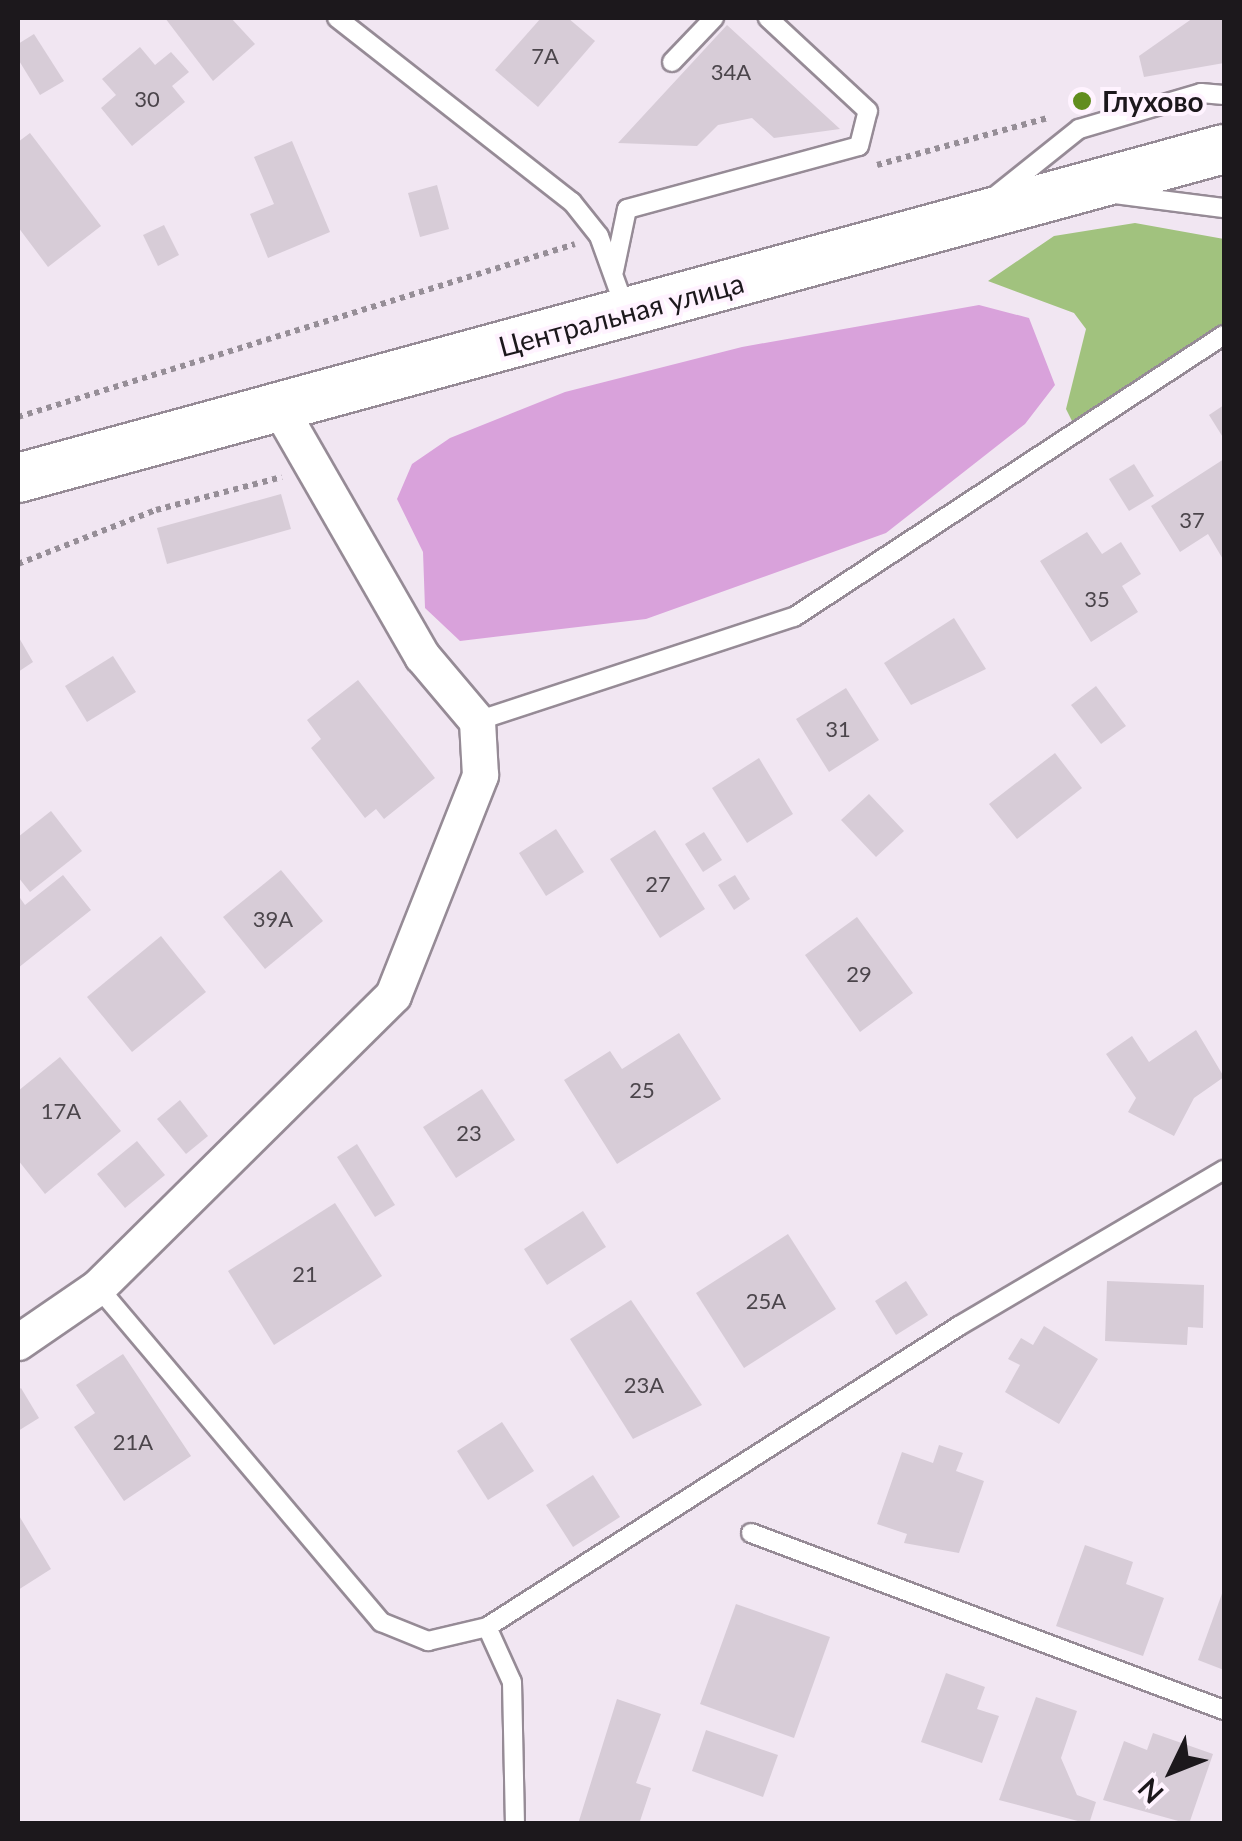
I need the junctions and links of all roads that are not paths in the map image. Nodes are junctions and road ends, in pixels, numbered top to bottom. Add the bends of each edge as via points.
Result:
1 (337, 18) edge
2 (714, 18) edge
3 (768, 18) edge
4 (672, 62) dead end
5 (1224, 95) edge
6 (1224, 149) edge
7 (1078, 189) junction
8 (1224, 208) edge
9 (966, 220) junction
10 (620, 292) junction
11 (1224, 334) edge
12 (277, 404) junction
13 (18, 478) edge
14 (477, 721) junction
15 (1224, 1170) edge
16 (98, 1287) junction
17 (18, 1342) edge
18 (752, 1533) dead end
19 (486, 1627) junction
20 (1224, 1710) edge
21 (515, 1824) edge

1 - 10 lane via 572,202
2 - 4 lane
3 - 10 lane via 868,110 858,146 627,208
5 - 9 lane via 1201,93 1079,129
6 - 7 main road, Центральная улица
7 - 8 lane
7 - 9 main road, Центральная улица
9 - 10 main road, Центральная улица
10 - 12 main road, Центральная улица
11 - 14 lane via 794,618
12 - 13 main road, Центральная улица
12 - 14 street via 422,656
14 - 16 street via 480,775 392,994
15 - 19 lane via 959,1326
16 - 17 street
16 - 19 lane via 381,1622 428,1641
18 - 20 lane
19 - 21 lane via 512,1682

